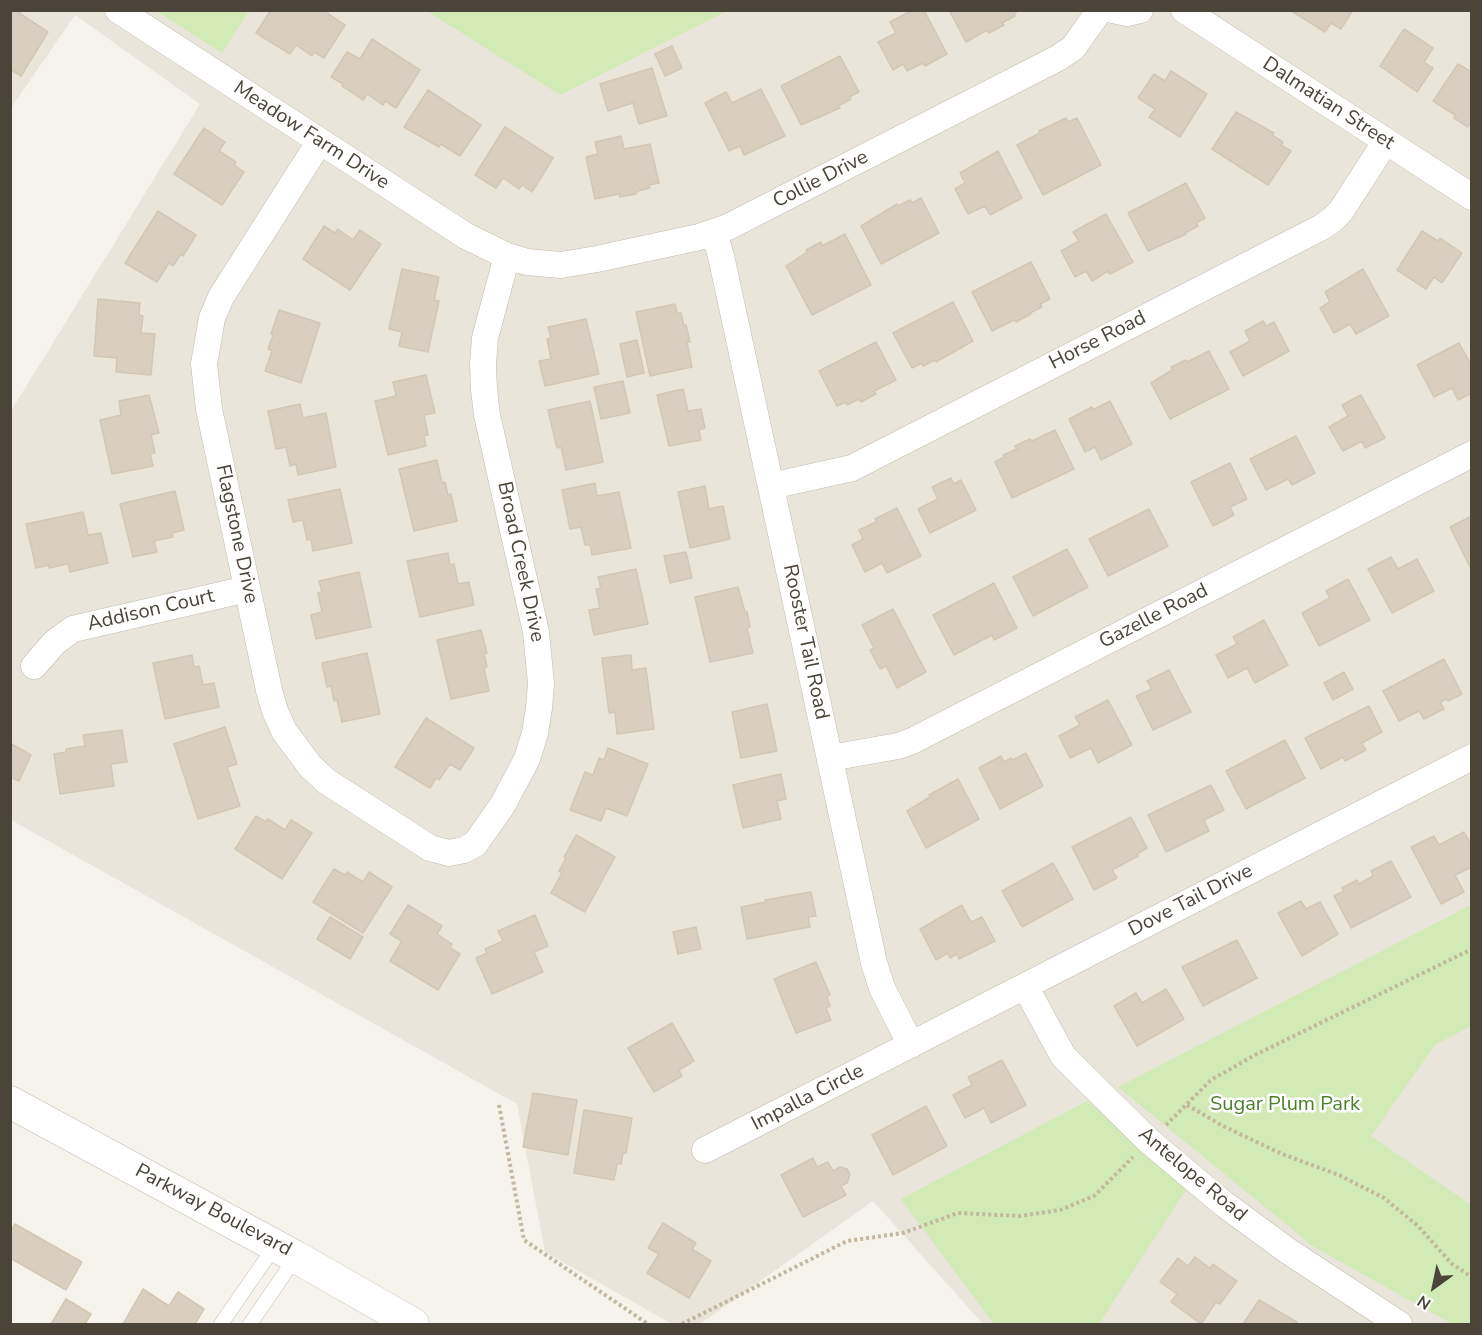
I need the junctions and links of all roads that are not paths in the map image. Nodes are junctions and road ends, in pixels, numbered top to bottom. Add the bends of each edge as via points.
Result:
1 (118, 10) edge
2 (1100, 10) edge
3 (1113, 10) edge
4 (1140, 10) edge
5 (1184, 10) edge
6 (320, 141) junction
7 (1386, 141) junction
8 (1472, 196) edge
9 (714, 233) junction
10 (507, 256) junction
11 (1472, 454) edge
12 (771, 486) junction
13 (247, 589) junction
14 (34, 666) dead end
15 (1472, 757) edge
16 (830, 758) junction
17 (464, 850) joint
18 (1025, 986) junction
19 (910, 1045) junction
20 (10, 1102) edge
21 (705, 1150) dead end
22 (286, 1251) junction
23 (221, 1324) edge
24 (250, 1324) edge
25 (413, 1324) edge
26 (1399, 1324) edge

1 - 6 street, Meadow Farm Drive
2 - 9 street, Collie Drive via 1073,48 1058,58
3 - 4 street
5 - 7 street, Dalmatian Street
6 - 10 street, Meadow Farm Drive via 466,236
6 - 13 street, Flagstone Drive via 220,297 207,341 205,386
7 - 8 street, Dalmatian Street
7 - 12 street, Horse Road via 1341,211 1322,227 852,468
9 - 10 street, Collie Drive via 574,264 544,264
9 - 12 street, Rooster Tail Road
10 - 17 street, Broad Creek Drive via 485,338 484,389 536,632 541,683 535,733 516,783 480,838
11 - 16 street, Gazelle Road via 912,741
12 - 16 street, Rooster Tail Road
13 - 14 street, Addison Court via 73,629
13 - 17 street, Flagstone Drive via 275,711 303,758 335,787 430,848 449,853
15 - 18 street, Dove Tail Drive
16 - 19 street, Rooster Tail Road via 878,976
18 - 19 street, Dove Tail Drive
18 - 26 street, Antelope Road via 1063,1056 1149,1141 1280,1245
19 - 21 street, Impalla Circle
20 - 22 street, Parkway Boulevard
22 - 23 lane
22 - 24 lane
22 - 25 street, Parkway Boulevard

